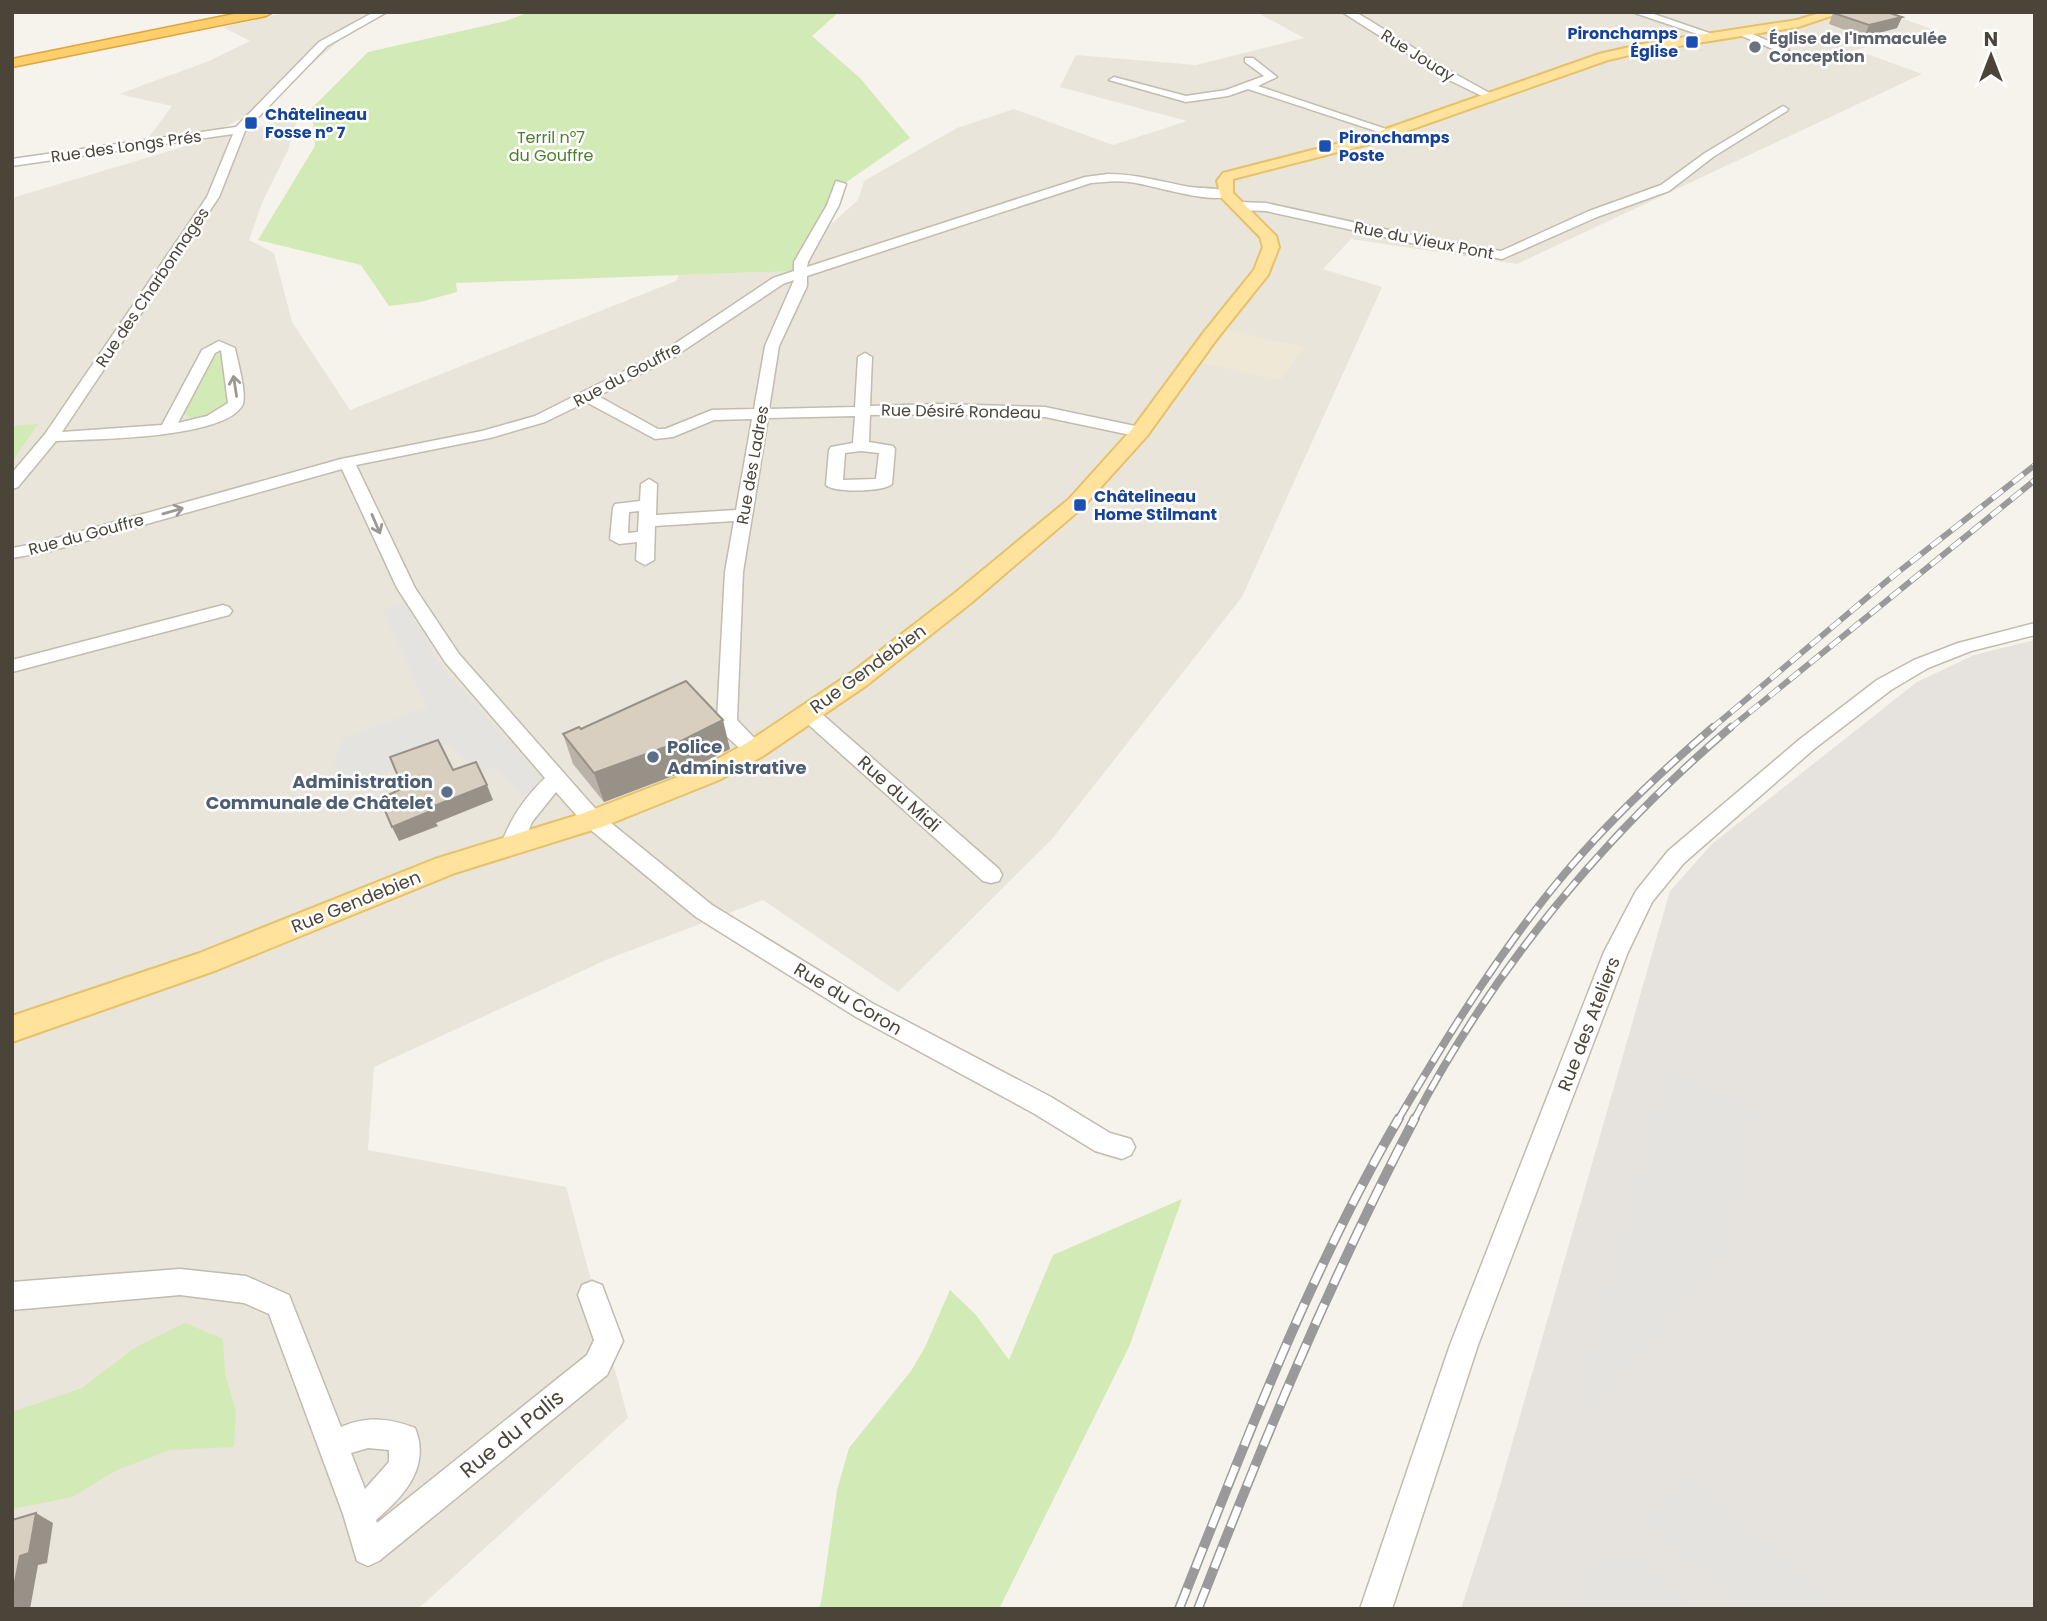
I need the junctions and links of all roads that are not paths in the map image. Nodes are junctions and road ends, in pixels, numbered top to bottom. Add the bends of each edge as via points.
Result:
1 (238, 12) edge
2 (266, 12) edge
3 (382, 12) edge
4 (1348, 12) edge
5 (1637, 12) edge
6 (1837, 12) edge
7 (1740, 32) junction
8 (1713, 36) junction
9 (102, 44) junction
10 (1784, 50) dead end
11 (1250, 60) dead end
12 (12, 61) edge
13 (1114, 80) dead end
14 (1246, 85) junction
15 (1490, 96) junction
16 (1783, 109) dead end
17 (240, 130) junction
18 (1392, 133) junction
19 (12, 163) edge
20 (840, 184) dead end
21 (1232, 200) junction
22 (799, 273) junction
23 (865, 357) dead end
24 (587, 396) junction
25 (864, 411) junction
26 (762, 413) junction
27 (167, 429) junction
28 (1140, 432) junction
29 (51, 437) junction
30 (861, 446) dead end
31 (347, 462) junction
32 (12, 484) edge
33 (649, 484) dead end
34 (742, 515) junction
35 (647, 521) junction
36 (12, 553) edge
37 (645, 561) dead end
38 (223, 611) dead end
39 (2035, 629) edge
40 (12, 666) edge
41 (808, 713) junction
42 (754, 750) junction
43 (558, 779) junction
44 (593, 820) junction
45 (512, 845) junction
46 (990, 875) dead end
47 (12, 1029) edge
48 (1122, 1147) dead end
49 (592, 1295) dead end
50 (12, 1296) edge
51 (333, 1446) junction
52 (359, 1514) junction
53 (1376, 1609) edge

1 - 9 highway
2 - 9 highway
3 - 17 street, Rue des Charbonnages via 323,44
4 - 15 street, Rue Jouay via 1416,57
5 - 8 street
6 - 7 main road
7 - 8 main road
7 - 10 street
8 - 15 main road via 1604,57
9 - 12 highway
11 - 14 street via 1272,77
13 - 14 street via 1186,99 1228,93
14 - 18 street
15 - 18 main road
16 - 21 street, Rue du Vieux Pont via 1665,188 1502,255
17 - 19 street, Rue des Longs Prés
17 - 29 street, Rue des Charbonnages via 213,197
18 - 21 main road via 1236,172 1224,181
20 - 22 street, Rue des Ladres
21 - 22 street, Rue du Gouffre via 1134,176 1101,178
21 - 28 main road, Rue Gendebien via 1268,236 1271,247 1262,271
22 - 24 street, Rue du Gouffre via 778,281 669,354
22 - 26 street, Rue des Ladres via 800,286 772,346
23 - 25 street, Rue Désiré Rondeau
24 - 26 street, Rue Désiré Rondeau via 655,434 667,434 712,415
24 - 31 street, Rue du Gouffre via 513,428
25 - 26 street, Rue Désiré Rondeau
25 - 28 street, Rue Désiré Rondeau via 1045,412
25 - 30 street, Rue Désiré Rondeau
26 - 34 street, Rue des Ladres
27 -> 27 street via 205,421 235,405 228,348 219,345 209,350
27 - 29 street
28 - 41 main road, Rue Gendebien via 1076,503 963,598
29 - 32 street, Rue des Charbonnages
36 -> 31 street, Rue du Gouffre
31 -> 43 street via 406,588 452,658
33 - 35 street
34 - 35 street
34 - 42 street, Rue des Ladres via 734,572 727,720
35 - 37 street
38 - 40 street
39 - 53 street, Rue des Ateliers via 1965,647 1884,685 1807,744 1676,857 1644,897 1616,952 1464,1345
41 - 42 main road, Rue Gendebien
41 - 46 street, Rue du Midi
42 - 44 main road, Rue Gendebien via 710,774
43 - 44 street, Rue du Coron
43 - 45 street via 542,792 515,832
44 - 45 main road, Rue Gendebien
44 - 48 street, Rue du Coron via 704,911 864,1010 1104,1143
45 - 47 main road, Rue Gendebien via 445,866 207,962
49 - 52 street, Rue du Palis via 608,1340 597,1365 368,1550
50 - 51 street via 180,1282 246,1290 279,1305
51 - 52 street
51 - 52 street via 355,1434 379,1432 404,1439 404,1467 383,1494

